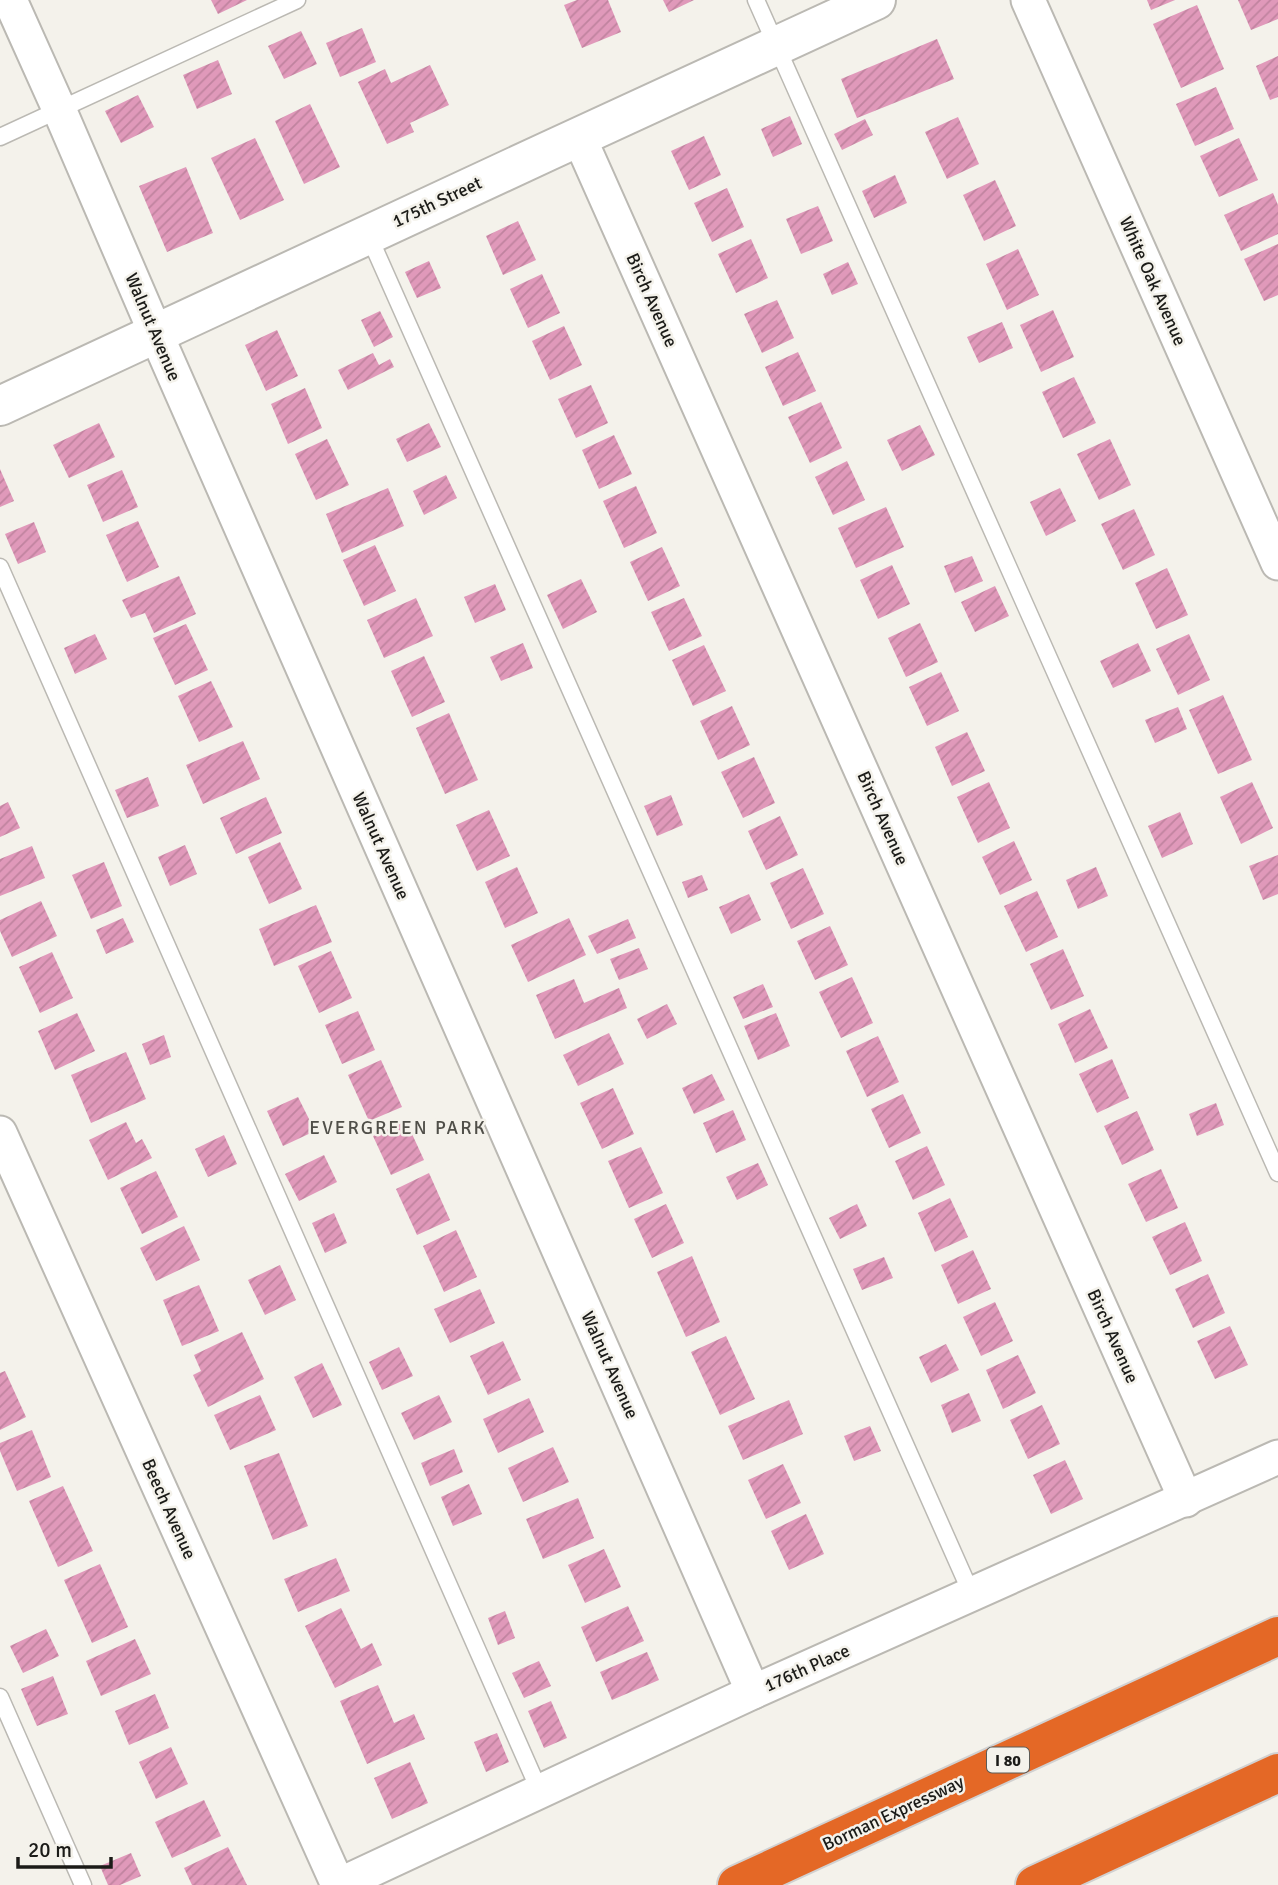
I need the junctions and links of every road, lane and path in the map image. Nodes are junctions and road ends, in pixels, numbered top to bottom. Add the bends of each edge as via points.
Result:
1 (9, 0) edge
2 (297, 0) edge
3 (756, 0) edge
4 (876, 0) edge
5 (1028, 0) edge
6 (776, 45) junction
7 (59, 109) junction
8 (0, 137) edge
9 (579, 137) junction
10 (368, 234) junction
11 (156, 334) junction
12 (0, 406) edge
13 (1278, 563) edge
14 (0, 567) edge
15 (0, 1133) edge
16 (1278, 1173) edge
17 (1278, 1457) edge
18 (1186, 1500) junction
19 (972, 1595) junction
20 (1278, 1636) edge
21 (753, 1692) junction
22 (0, 1697) edge
23 (1278, 1773) edge
24 (540, 1792) junction
25 (83, 1885) edge
26 (339, 1885) edge
27 (737, 1885) edge
28 (1035, 1885) edge

1 - 7 street, Walnut Avenue
2 - 7 lane
3 - 6 lane
4 - 6 street, 175th Street
5 - 13 street, White Oak Avenue
6 - 9 street, 175th Street
6 - 16 lane
7 - 8 lane
7 - 11 street, Walnut Avenue
9 - 10 street, 175th Street
9 - 18 street, Birch Avenue
10 - 11 street, 175th Street
10 - 19 lane
11 - 12 street, 175th Street
11 - 21 street, Walnut Avenue
14 - 24 lane
15 - 26 street, Beech Avenue
17 - 18 street, 176th Place
18 - 19 street, 176th Place
19 - 21 street, 176th Place
20 - 27 highway, Borman Expressway / I 80
21 - 24 street, 176th Place
22 - 25 lane
23 - 28 highway
24 - 26 street, 176th Place

